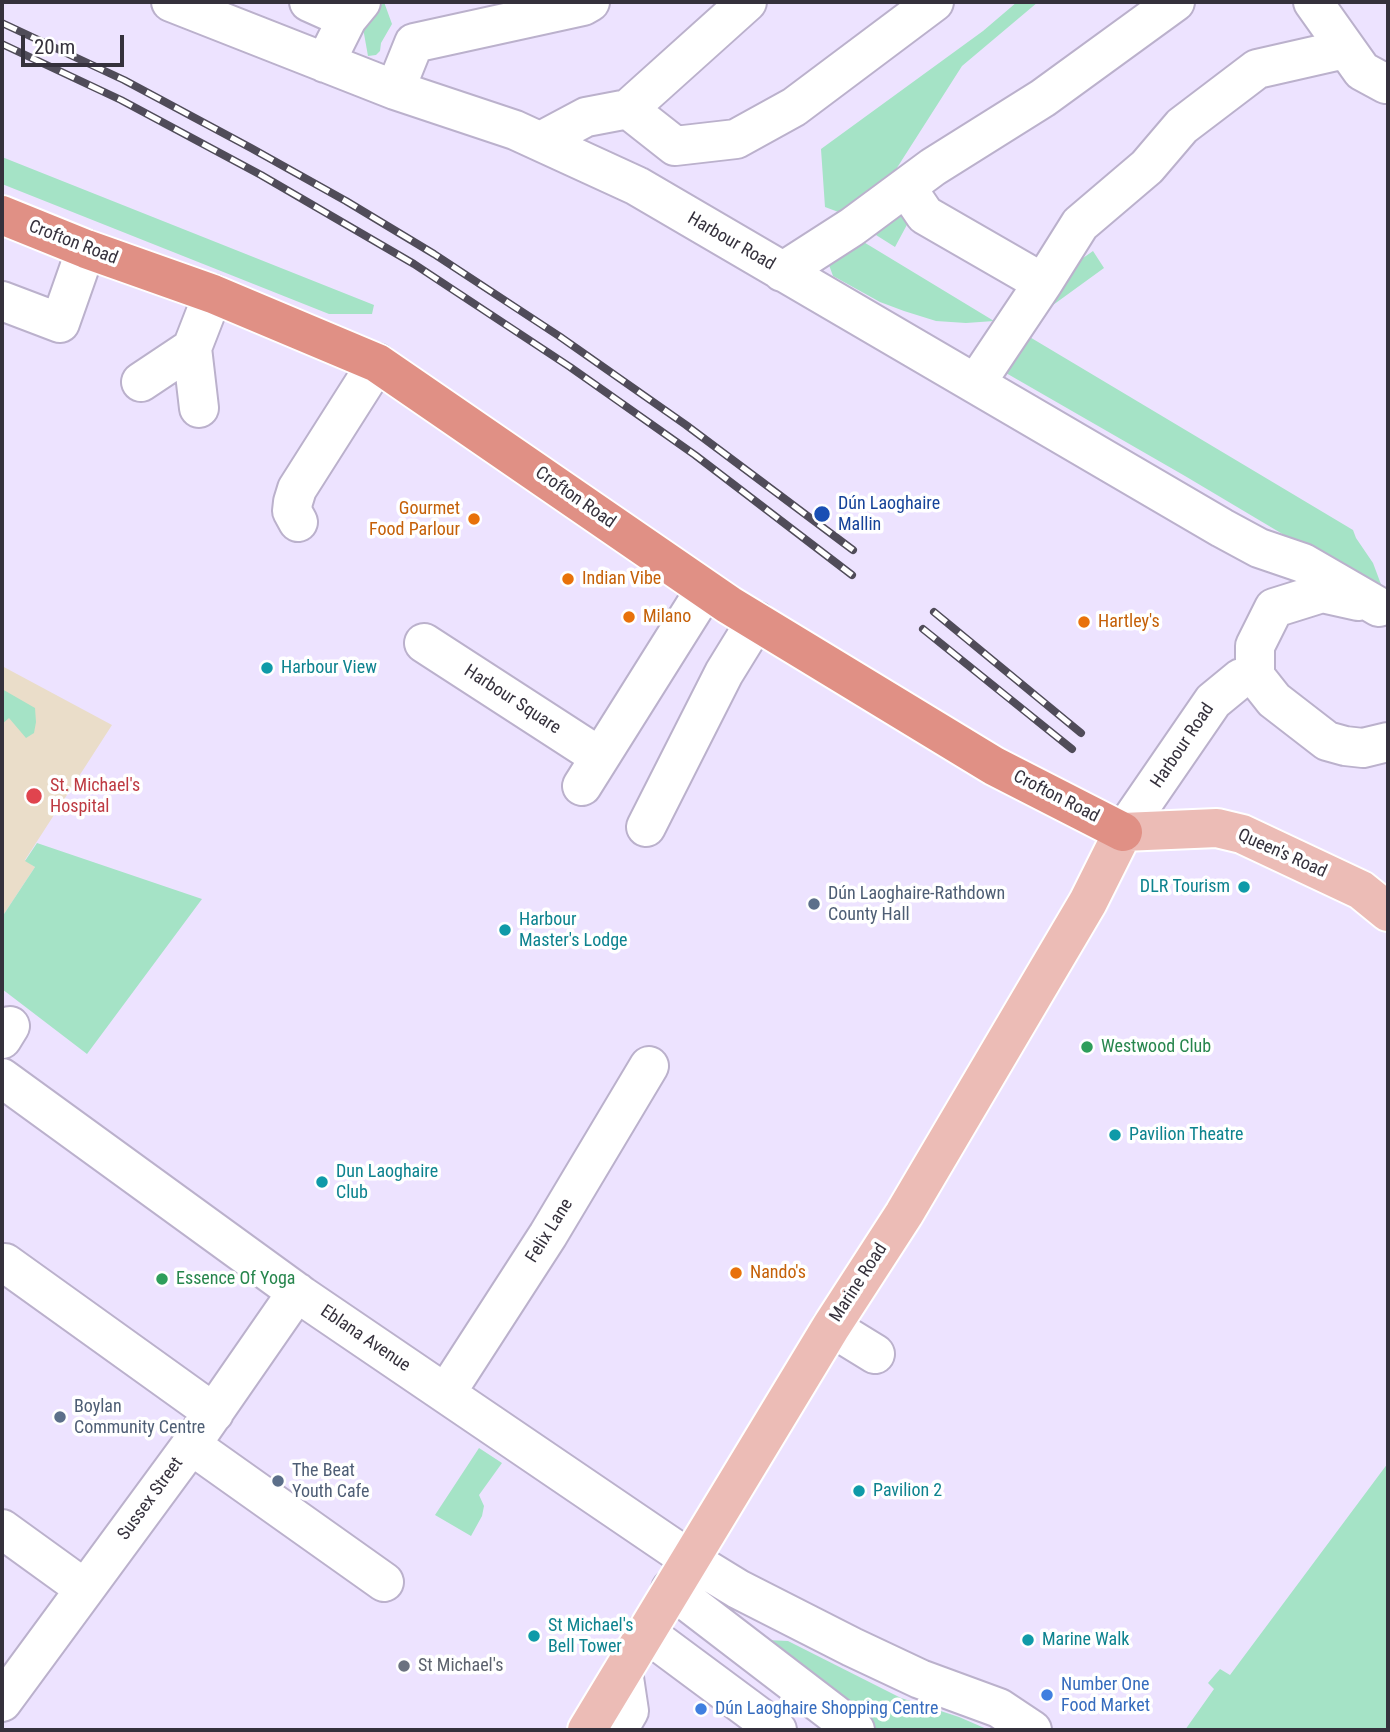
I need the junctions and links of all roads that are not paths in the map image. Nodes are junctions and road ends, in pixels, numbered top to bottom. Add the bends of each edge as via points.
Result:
1 (172, 2) edge
2 (309, 2) edge
3 (590, 2) edge
4 (747, 2) edge
5 (934, 2) edge
6 (1175, 2) edge
7 (1313, 2) edge
8 (354, 10) edge
9 (1345, 49) junction
10 (325, 63) junction
11 (1385, 84) dead end
12 (395, 90) junction
13 (628, 109) junction
14 (541, 141) junction
15 (906, 187) junction
16 (2, 215) edge
17 (86, 248) junction
18 (782, 272) junction
19 (1043, 283) junction
20 (213, 294) junction
21 (2, 301) edge
22 (192, 348) junction
23 (377, 363) junction
24 (141, 382) dead end
25 (976, 383) junction
26 (199, 408) dead end
27 (298, 522) dead end
28 (1259, 548) junction
29 (705, 590) junction
30 (1274, 608) junction
31 (1384, 610) edge
32 (756, 621) junction
33 (424, 643) dead end
34 (1255, 676) junction
35 (1388, 742) edge
36 (646, 827) dead end
37 (1124, 832) junction
38 (1388, 912) edge
39 (649, 1066) dead end
40 (2, 1078) edge
41 (5, 1263) dead end
42 (297, 1292) junction
43 (831, 1327) junction
44 (875, 1354) dead end
45 (446, 1393) junction
46 (214, 1413) junction
47 (191, 1445) junction
48 (2, 1529) edge
49 (384, 1582) dead end
50 (79, 1597) junction
51 (666, 1598) junction
52 (623, 1671) junction
53 (2, 1702) edge
54 (587, 1730) edge
55 (618, 1730) edge
56 (777, 1730) edge
57 (817, 1730) edge
58 (855, 1730) edge
59 (1032, 1730) edge

1 - 10 street, Harbour Road
2 - 8 street
3 - 12 street via 414,43
4 - 13 street
5 - 13 street via 794,107 736,139 675,146
6 - 15 street
7 - 9 street
8 - 10 street
9 - 11 street via 1362,71
9 - 19 street via 1257,69 1182,126 1147,167 1080,224
10 - 12 street, Harbour Road
12 - 14 street, Harbour Road
13 - 14 street via 586,117
14 - 18 street, Harbour Road via 637,186
15 - 18 street
15 - 19 street via 925,215
16 - 17 highway, Crofton Road
17 - 20 highway, Crofton Road
17 - 21 street via 60,323
18 - 25 street, Harbour Road
19 - 25 street
20 - 22 street
20 - 23 highway, Crofton Road
22 - 24 street
22 - 26 street
23 - 27 street via 297,489 292,511
23 - 29 highway, Crofton Road
25 - 28 street, Harbour Road
28 - 30 street
28 - 31 street, Harbour Road via 1303,563
29 - 32 highway, Crofton Road
29 - 33 street, Harbour Square via 591,771
30 - 31 street via 1322,593
30 - 34 street via 1255,646
32 - 36 street via 724,673
32 - 37 highway, Crofton Road via 994,766
34 - 35 street via 1274,700 1327,741 1363,748
34 - 37 street, Harbour Road via 1241,678 1213,701
37 - 38 main road, Queen's Road via 1217,828 1242,834 1361,890
37 - 43 main road, Marine Road via 1088,902 911,1202
39 - 45 street, Felix Lane
40 - 42 street, Eblana Avenue
41 - 46 street
42 - 45 street, Eblana Avenue
42 - 46 street, Sussex Street
43 - 44 street
43 - 51 main road, Marine Road
45 - 51 street, Eblana Avenue
46 - 47 street, Sussex Street
47 - 49 street
47 - 50 street, Sussex Street
48 - 50 street
50 - 53 street, Sussex Street
51 - 52 main road, Marine Road
51 - 56 street
51 - 57 street via 722,1656
51 - 58 street
51 - 59 street via 738,1589 920,1679 999,1708
52 - 54 main road, Marine Road
52 - 55 street via 629,1711

